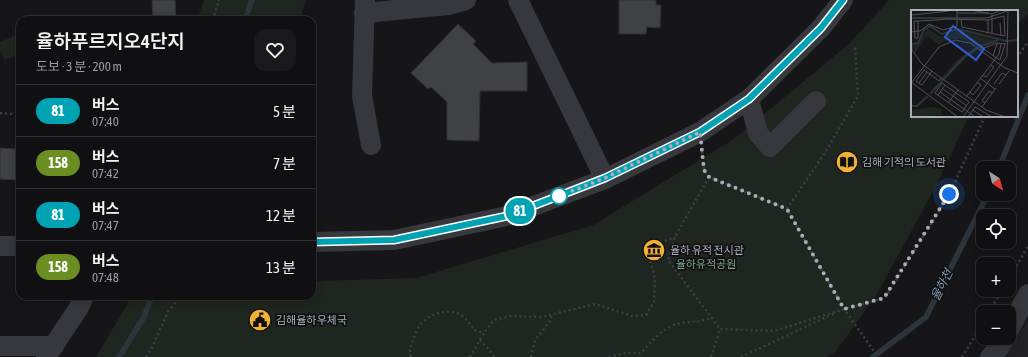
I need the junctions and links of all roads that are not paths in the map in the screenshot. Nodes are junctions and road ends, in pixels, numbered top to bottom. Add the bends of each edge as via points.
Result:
1 (466, 0) edge
2 (518, 0) edge
3 (843, 0) edge
4 (364, 7) edge
5 (749, 99) junction
6 (816, 101) dead end
7 (371, 145) dead end
8 (605, 178) junction
9 (316, 242) edge
10 (0, 246) edge
11 (16, 246) edge
12 (1028, 294) edge
13 (82, 300) edge
14 (1016, 317) edge
15 (0, 346) edge
16 (50, 352) edge

1 - 4 street via 448,5
2 - 8 street
3 - 5 street via 821,28
4 - 7 street via 362,96
5 - 6 street via 758,133 770,147
5 - 8 street via 700,132
8 - 9 street via 507,216 394,240
10 - 11 street
12 - 14 street
13 - 16 street
15 - 16 street

